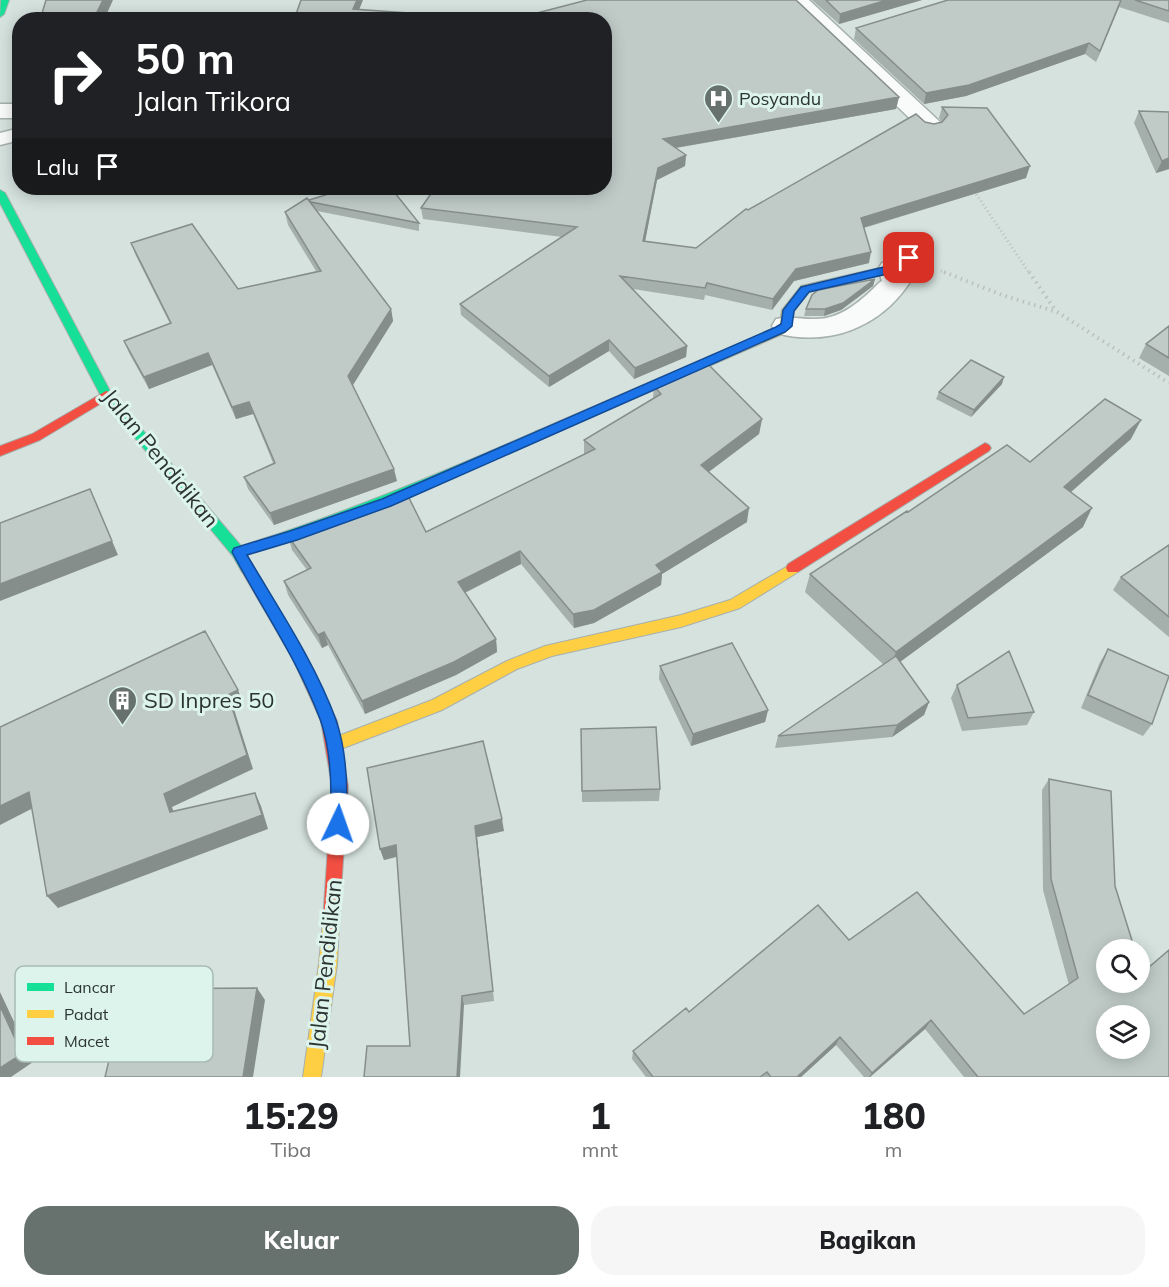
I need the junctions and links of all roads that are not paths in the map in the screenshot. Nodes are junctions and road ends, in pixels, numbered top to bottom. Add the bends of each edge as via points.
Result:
1 (5, 0) edge
2 (797, 0) edge
3 (0, 14) edge
4 (931, 126) edge
5 (0, 193) edge
6 (901, 264) joint
7 (786, 326) junction
8 (106, 394) junction
9 (985, 448) dead end
10 (0, 451) edge
11 (238, 552) junction
12 (333, 745) junction
13 (312, 1077) edge

1 - 3 street
2 - 4 street via 846,32
5 - 8 street, Jalan Pendidikan
6 - 7 street via 805,289 789,310
6 - 7 street via 896,282 889,290 873,305 835,327
7 - 11 street via 386,502
8 - 10 street via 36,436
8 - 11 street, Jalan Pendidikan
9 - 12 street via 735,604 681,621 550,650 512,664 438,705
11 - 12 street, Jalan Pendidikan via 299,656 329,721
12 - 13 street, Jalan Pendidikan via 340,786 336,862 328,964

